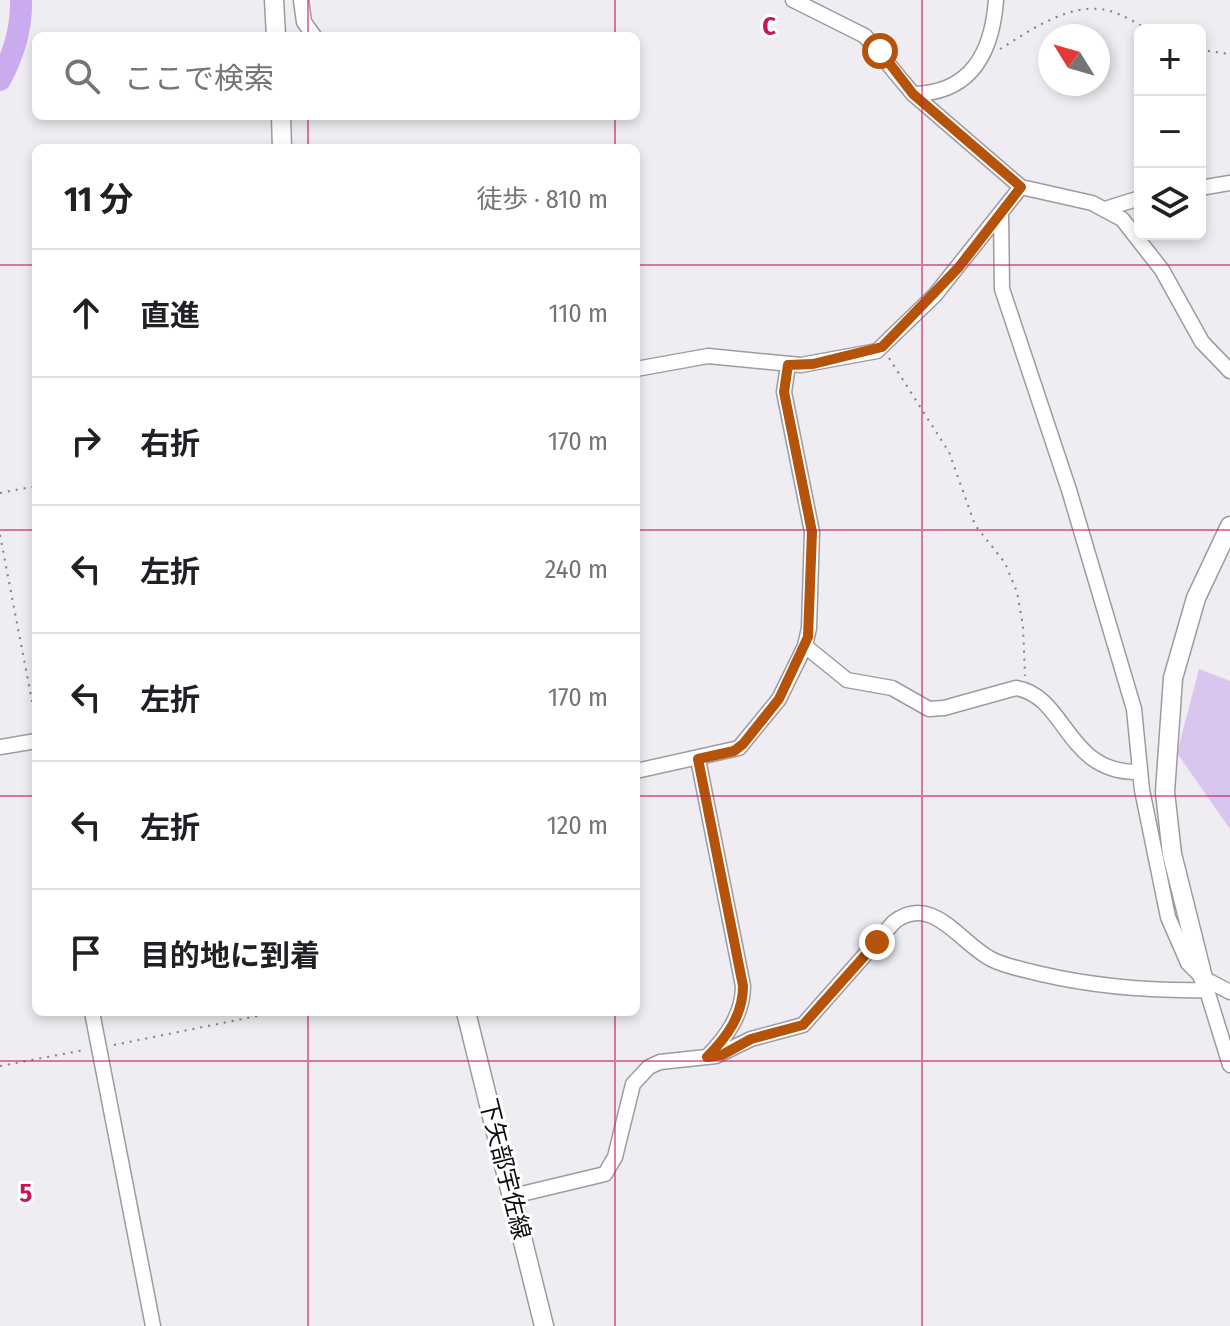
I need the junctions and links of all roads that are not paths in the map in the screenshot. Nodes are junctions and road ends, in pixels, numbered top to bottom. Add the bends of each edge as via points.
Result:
1 (274, 0) edge
2 (301, 0) edge
3 (793, 0) edge
4 (996, 0) edge
5 (276, 32) edge
6 (311, 32) edge
7 (913, 94) junction
8 (281, 120) edge
9 (282, 144) edge
10 (1230, 183) edge
11 (1021, 187) junction
12 (1206, 187) edge
13 (1134, 200) edge
14 (1105, 209) junction
15 (1001, 213) junction
16 (788, 365) junction
17 (640, 368) edge
18 (1230, 371) edge
19 (1230, 526) edge
20 (805, 646) junction
21 (32, 742) edge
22 (0, 747) edge
23 (698, 759) junction
24 (640, 770) edge
25 (1140, 772) junction
26 (1205, 984) junction
27 (1230, 992) edge
28 (93, 1016) edge
29 (467, 1016) edge
30 (707, 1057) junction
31 (1230, 1065) edge
32 (513, 1196) junction
33 (153, 1326) edge
34 (544, 1326) edge

1 - 5 street
2 - 6 street
3 - 7 street via 865,36
4 - 7 street via 974,70 955,86
7 - 11 street
8 - 9 street
10 - 12 street
11 - 14 street
11 - 15 street
13 - 14 street
14 - 18 street via 1122,219 1142,243 1202,342
15 - 16 street via 935,295 882,347
15 - 25 street via 1002,289 1134,709
16 - 17 street via 708,356
16 - 20 street via 784,392 812,532
19 - 26 street via 1196,598 1173,678 1165,792 1172,854
20 - 23 street via 779,699 743,744
20 - 25 street via 847,680 892,688 929,709 1025,689 1075,744 1105,768
21 - 22 street
23 - 24 street
23 - 30 street via 743,986 738,1014
25 - 26 street via 1168,917 1188,963
26 - 27 street
26 - 30 street via 1105,988 1005,965 936,916 911,913 894,922 803,1025
26 - 31 street
28 - 33 street
29 - 32 street, 下矢部宇佐線
30 - 32 street via 660,1062 636,1079 615,1157 605,1174
32 - 34 street, 下矢部宇佐線

